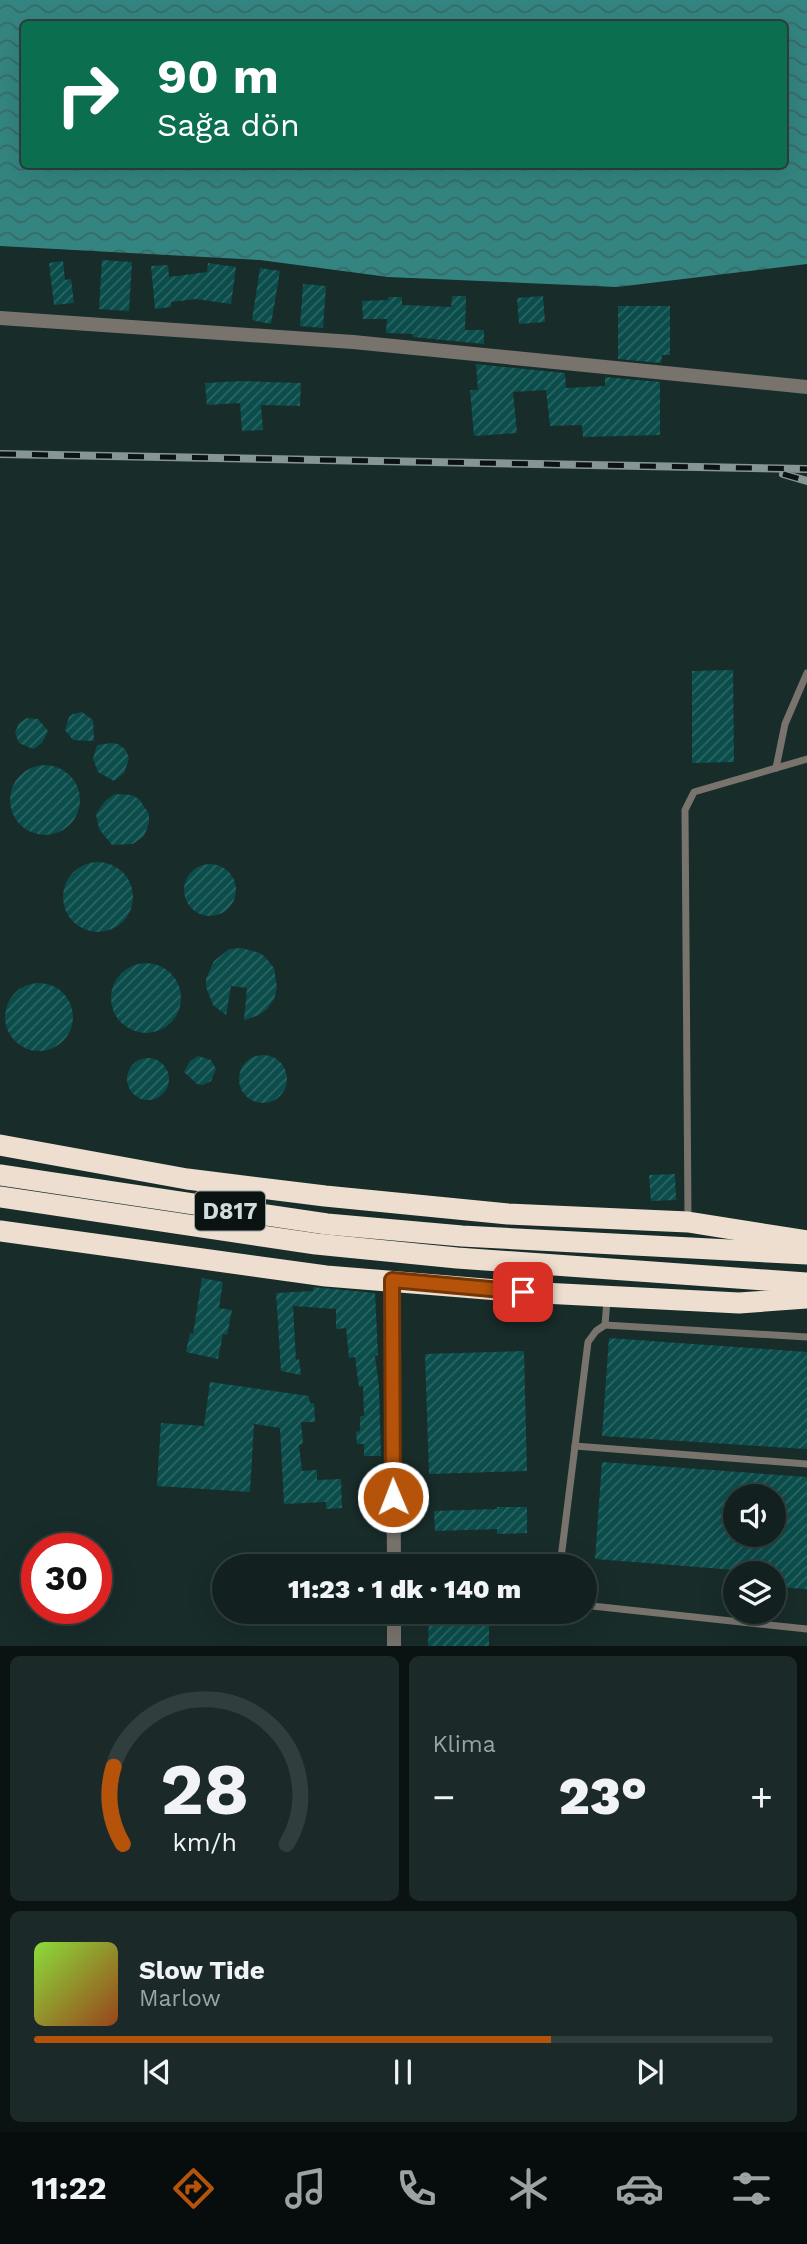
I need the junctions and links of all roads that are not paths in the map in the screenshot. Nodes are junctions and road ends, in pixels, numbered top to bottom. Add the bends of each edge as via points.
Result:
1 (0, 318) edge
2 (807, 387) edge
3 (807, 673) edge
4 (807, 759) edge
5 (776, 768) junction
6 (0, 1145) edge
7 (0, 1175) edge
8 (0, 1197) edge
9 (688, 1222) junction
10 (0, 1231) edge
11 (807, 1241) edge
12 (807, 1254) edge
13 (392, 1280) junction
14 (807, 1283) edge
15 (607, 1296) junction
16 (807, 1298) edge
17 (606, 1325) junction
18 (807, 1336) edge
19 (575, 1447) junction
20 (807, 1464) edge
21 (394, 1554) edge
22 (562, 1554) edge
23 (597, 1607) edge
24 (394, 1624) edge
25 (807, 1629) edge
26 (394, 1646) edge

1 - 2 street via 353,342
3 - 5 lane via 785,724
4 - 5 lane
5 - 9 lane via 694,792 684,810
6 - 9 highway via 187,1179 325,1196 508,1214
7 - 12 highway, D817 via 327,1224 461,1236
8 - 14 highway, D817 via 316,1244
9 - 11 highway
10 - 13 highway via 326,1276
13 - 15 highway
13 - 21 street
15 - 16 highway via 739,1303
15 - 17 lane
17 - 18 lane
17 - 19 lane via 588,1342
19 - 20 lane
19 - 22 lane
23 - 25 lane
24 - 26 street

